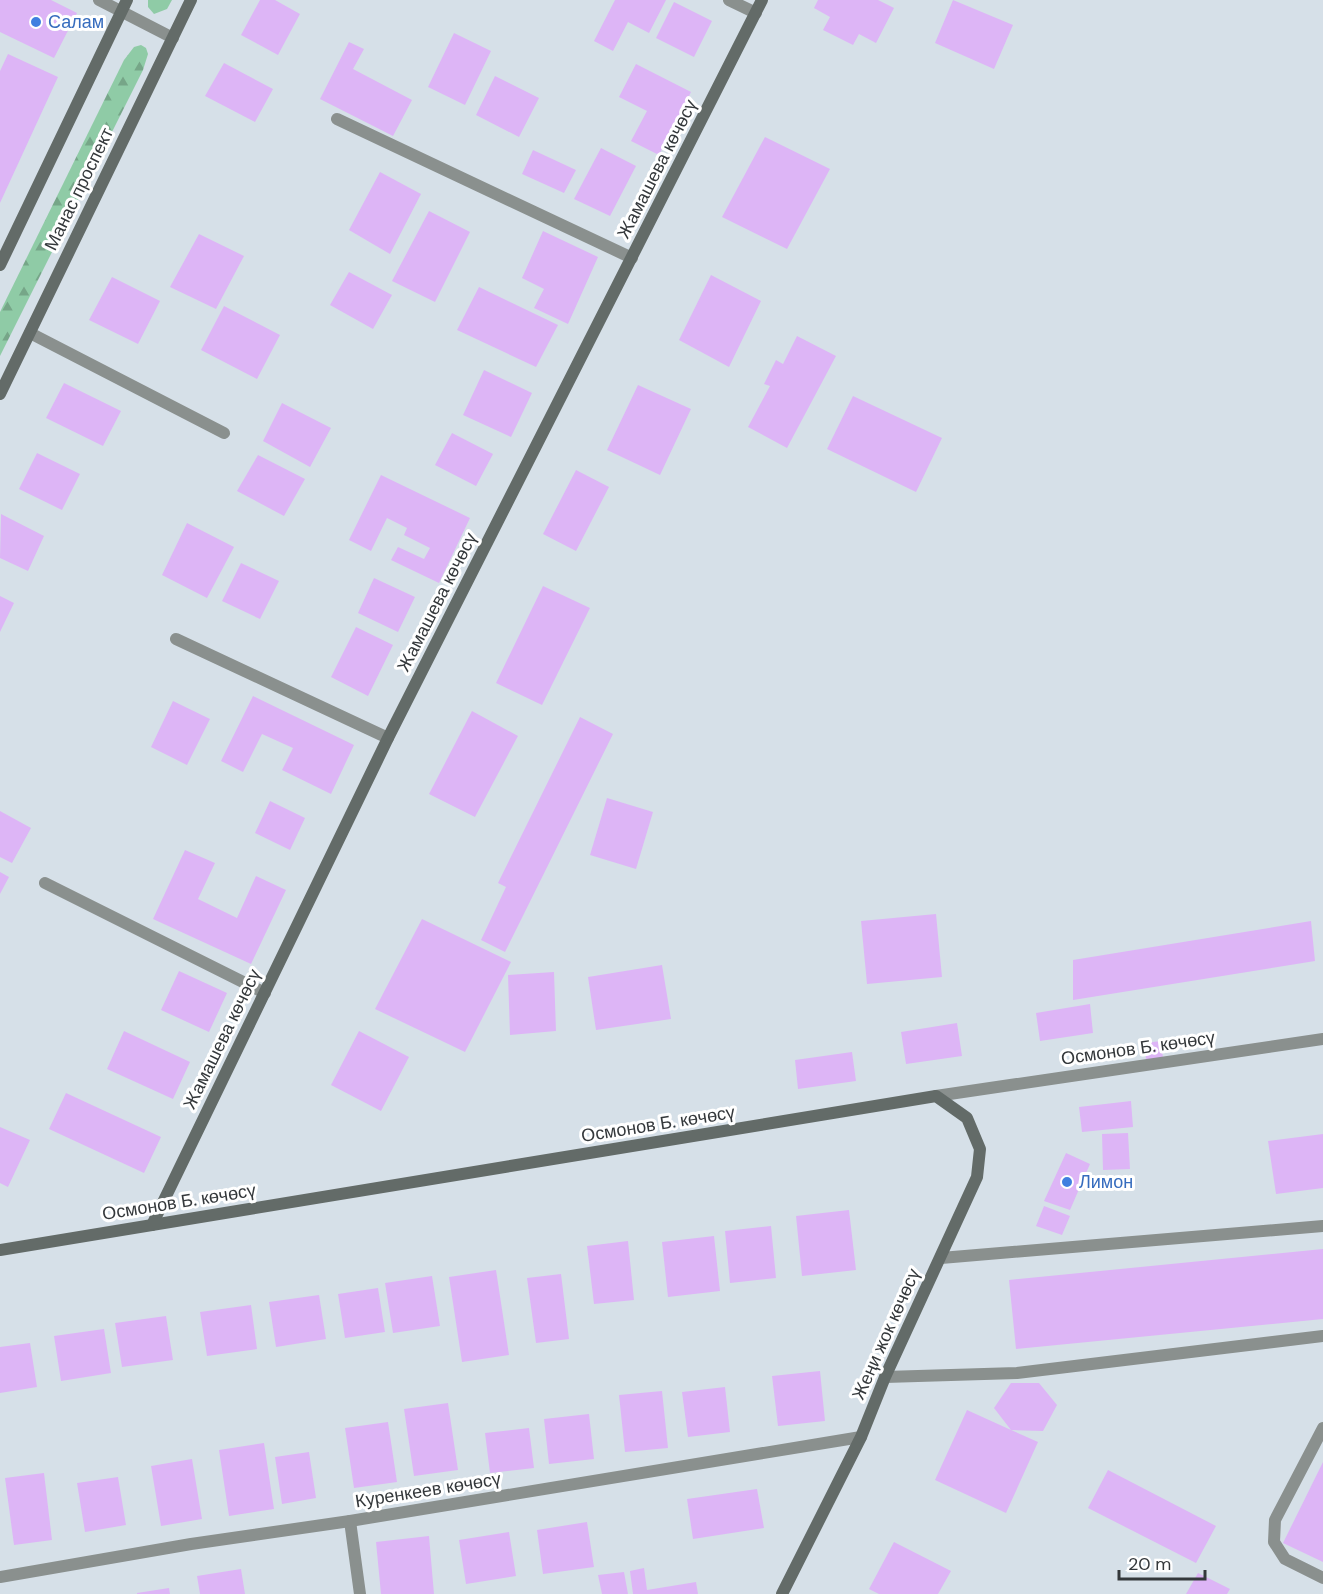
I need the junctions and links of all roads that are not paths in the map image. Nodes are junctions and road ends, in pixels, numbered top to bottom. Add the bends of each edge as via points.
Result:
1 (99, 0) edge
2 (191, 0) edge
3 (729, 0) edge
4 (762, 0) edge
5 (124, 5) edge
6 (756, 13) junction
7 (172, 38) junction
8 (338, 119) dead end
9 (632, 258) junction
10 (0, 265) edge
11 (30, 333) junction
12 (0, 394) edge
13 (224, 433) dead end
14 (176, 639) dead end
15 (388, 738) junction
16 (45, 883) dead end
17 (265, 993) junction
18 (1323, 1039) edge
19 (936, 1096) junction
20 (152, 1225) junction
21 (1323, 1226) edge
22 (0, 1250) edge
23 (941, 1258) junction
24 (1323, 1336) edge
25 (885, 1377) junction
26 (1323, 1428) edge
27 (861, 1437) junction
28 (350, 1521) junction
29 (0, 1577) edge
30 (1323, 1578) edge
31 (360, 1594) edge
32 (782, 1594) edge

1 - 5 street
2 - 7 main road, Манас проспект
3 - 6 street
4 - 6 main road, Жамашева көчөсү
5 - 7 street
5 - 10 main road
6 - 9 main road, Жамашева көчөсү
7 - 11 main road, Манас проспект
8 - 9 street
9 - 15 main road, Жамашева көчөсү
11 - 12 main road, Манас проспект
11 - 13 street
14 - 15 street
15 - 17 main road, Жамашева көчөсү
16 - 17 street
17 - 20 main road, Жамашева көчөсү
18 - 19 street, Осмонов Б. көчөсү
19 - 20 main road, Осмонов Б. көчөсү
19 - 23 main road, Жеңи жок көчөсү via 967,1118 980,1149 977,1177
20 - 22 main road, Осмонов Б. көчөсү
21 - 23 street
23 - 25 main road, Жеңи жок көчөсү
24 - 25 street via 1017,1373
25 - 27 main road, Жеңи жок көчөсү
26 - 30 street via 1275,1520 1274,1542 1285,1559
27 - 28 street, Куренкеев көчөсү
27 - 32 main road, Жеңи жок көчөсү
28 - 29 street, Куренкеев көчөсү
28 - 31 street

